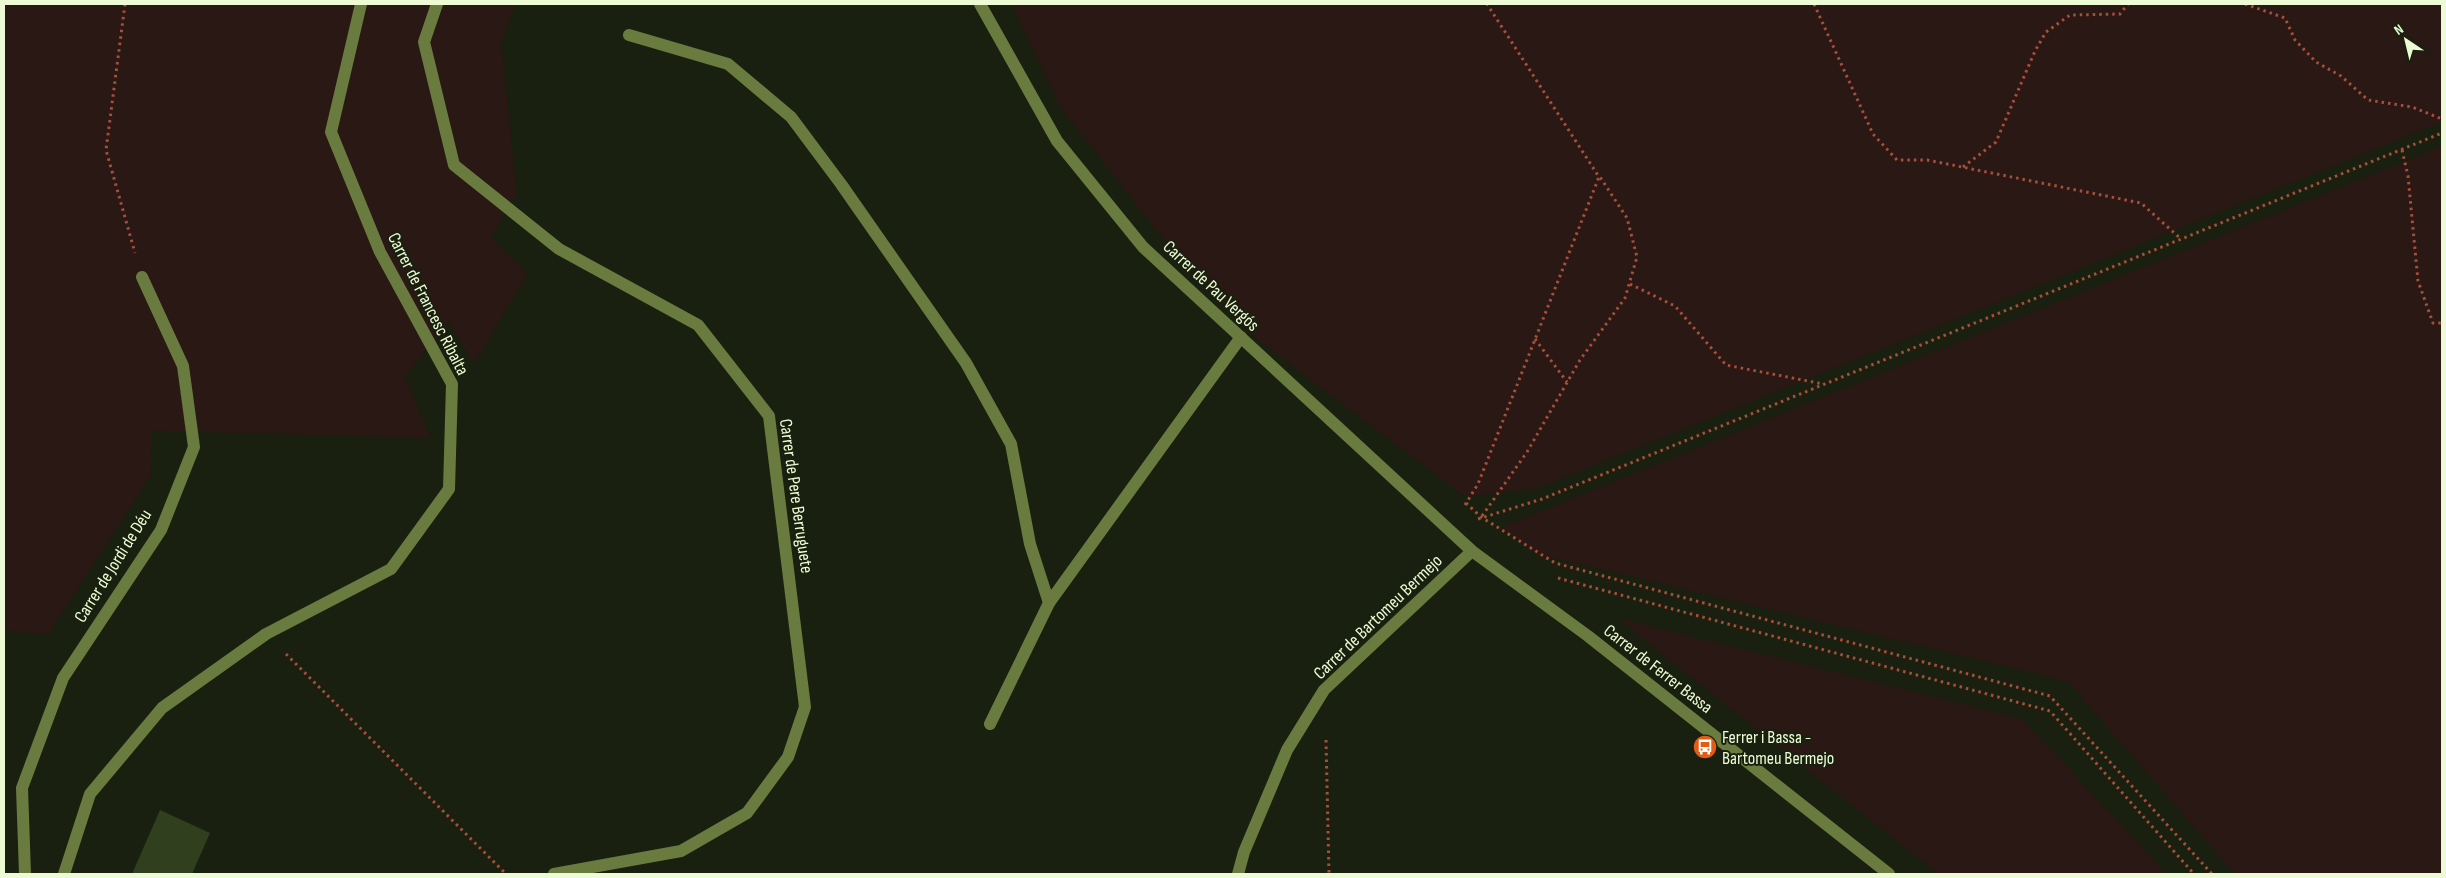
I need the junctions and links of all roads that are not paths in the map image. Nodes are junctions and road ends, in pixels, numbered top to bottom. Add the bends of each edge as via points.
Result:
1 (361, 4) edge
2 (437, 4) edge
3 (980, 4) edge
4 (629, 35) dead end
5 (142, 277) road end
6 (1240, 337) junction
7 (1472, 550) junction
8 (1049, 603) junction
9 (990, 724) dead end
10 (25, 874) edge
11 (64, 874) edge
12 (554, 874) edge
13 (1238, 874) edge
14 (1890, 874) edge

1 - 11 street, Carrer de Francesc Ribalta via 331,132 380,252 452,384 448,489 391,569 266,634 162,708 90,794
2 - 12 street, Carrer de Pere Berruguete via 424,42 454,165 559,249 698,325 769,416 805,707 788,757 747,813 681,851
3 - 6 street, Carrer de Pau Vergós via 1056,141 1143,247
4 - 8 street via 728,64 791,118 841,184 966,363 1011,444 1030,544
5 - 10 street, Carrer de Jordi de Déu via 183,366 194,447 161,530 63,678 22,788
6 - 7 street, Carrer de Pau Vergós
6 - 8 street
7 - 13 street, Carrer de Bartomeu Bermejo via 1324,690 1287,750 1244,852
7 - 14 street, Carrer de Ferrer Bassa via 1588,636
8 - 9 street

